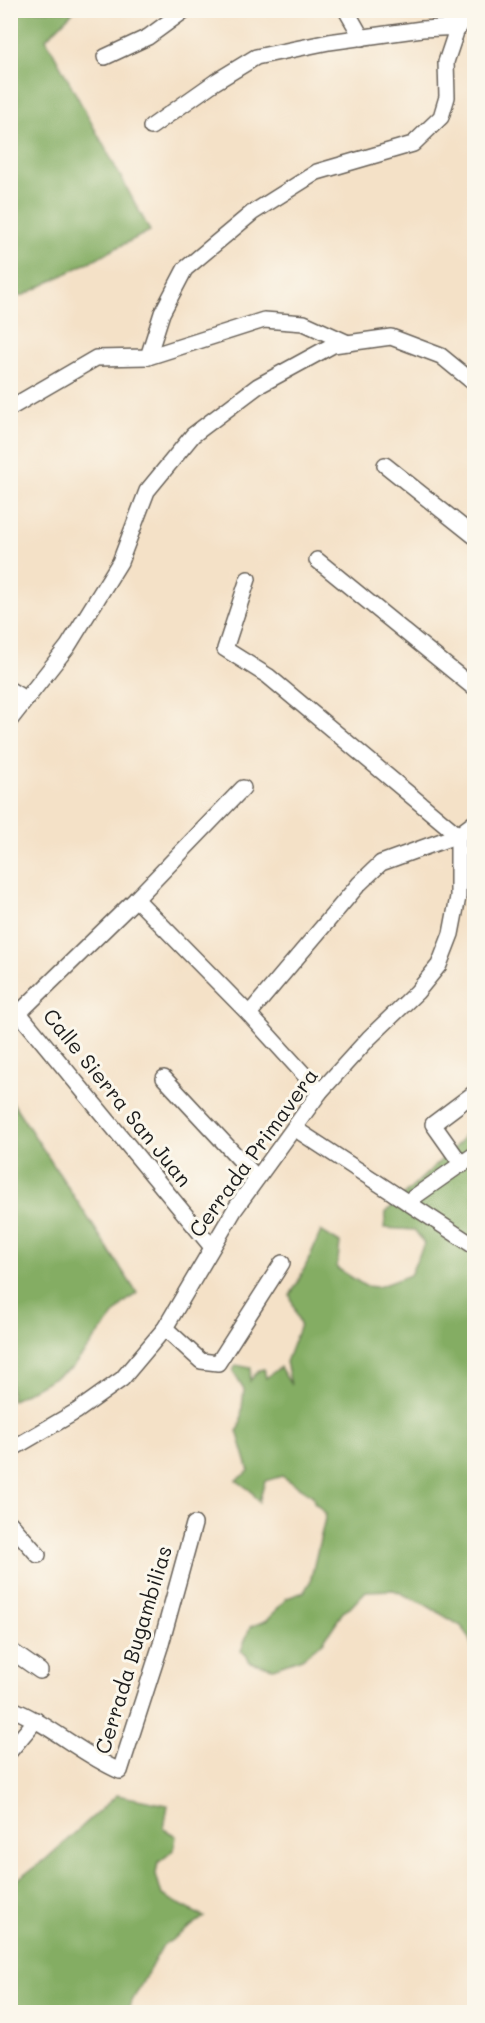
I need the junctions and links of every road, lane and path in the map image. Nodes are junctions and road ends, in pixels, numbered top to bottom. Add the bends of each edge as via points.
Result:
1 (185, 10) edge
2 (346, 10) edge
3 (470, 10) edge
4 (459, 27) junction
5 (362, 39) junction
6 (105, 57) dead end
7 (151, 127) dead end
8 (348, 343) junction
9 (148, 357) junction
10 (474, 383) edge
11 (10, 408) edge
12 (385, 465) dead end
13 (474, 536) edge
14 (317, 560) dead end
15 (248, 579) dead end
16 (474, 688) edge
17 (10, 690) edge
18 (25, 699) junction
19 (10, 720) edge
20 (243, 788) dead end
21 (474, 823) edge
22 (458, 835) junction
23 (136, 899) junction
24 (249, 1014) junction
25 (15, 1015) edge
26 (164, 1078) dead end
27 (320, 1092) junction
28 (472, 1094) dead end
29 (294, 1128) junction
30 (474, 1155) edge
31 (462, 1165) junction
32 (257, 1178) junction
33 (407, 1202) junction
34 (211, 1246) junction
35 (474, 1246) edge
36 (282, 1263) dead end
37 (165, 1328) junction
38 (10, 1450) edge
39 (10, 1523) edge
40 (194, 1524) dead end
41 (38, 1555) dead end
42 (10, 1650) edge
43 (40, 1671) dead end
44 (10, 1708) edge
45 (36, 1720) junction
46 (10, 1751) edge

1 - 6 street via 148,37
2 - 5 street
3 - 4 street
4 - 5 street
4 - 9 street via 446,62 447,97 441,117 413,144 317,172 252,213 185,269 162,313
5 - 7 street via 256,57
8 - 9 street via 304,323 264,320
8 - 10 street via 391,337 441,356
8 - 18 street via 333,345 258,386 193,435 147,491 120,562 68,646
9 - 11 street via 96,358
12 - 13 street
14 - 16 street
15 - 22 street via 225,649 268,676
17 - 18 street
18 - 19 street
20 - 23 street
21 - 22 street
22 - 24 street via 381,863
22 - 27 street, Cerrada Primavera via 458,897 451,934 439,965
23 - 24 street
23 - 25 street
24 - 27 street
25 - 34 street, Calle Sierra San Juan
26 - 32 street
27 - 29 street, Cerrada Primavera
28 - 31 street via 433,1124
29 - 32 street, Cerrada Primavera
29 - 33 street
30 - 31 street
31 - 33 street
32 - 34 street, Cerrada Primavera
33 - 35 street
34 - 37 street, Cerrada Primavera
36 - 37 street via 218,1364 201,1361
37 - 38 street, Cerrada Primavera via 122,1380
39 - 41 street
40 - 45 street, Cerrada Bugambilias via 120,1771
42 - 43 street
44 - 45 street, Cerrada Bugambilias
45 - 46 street

